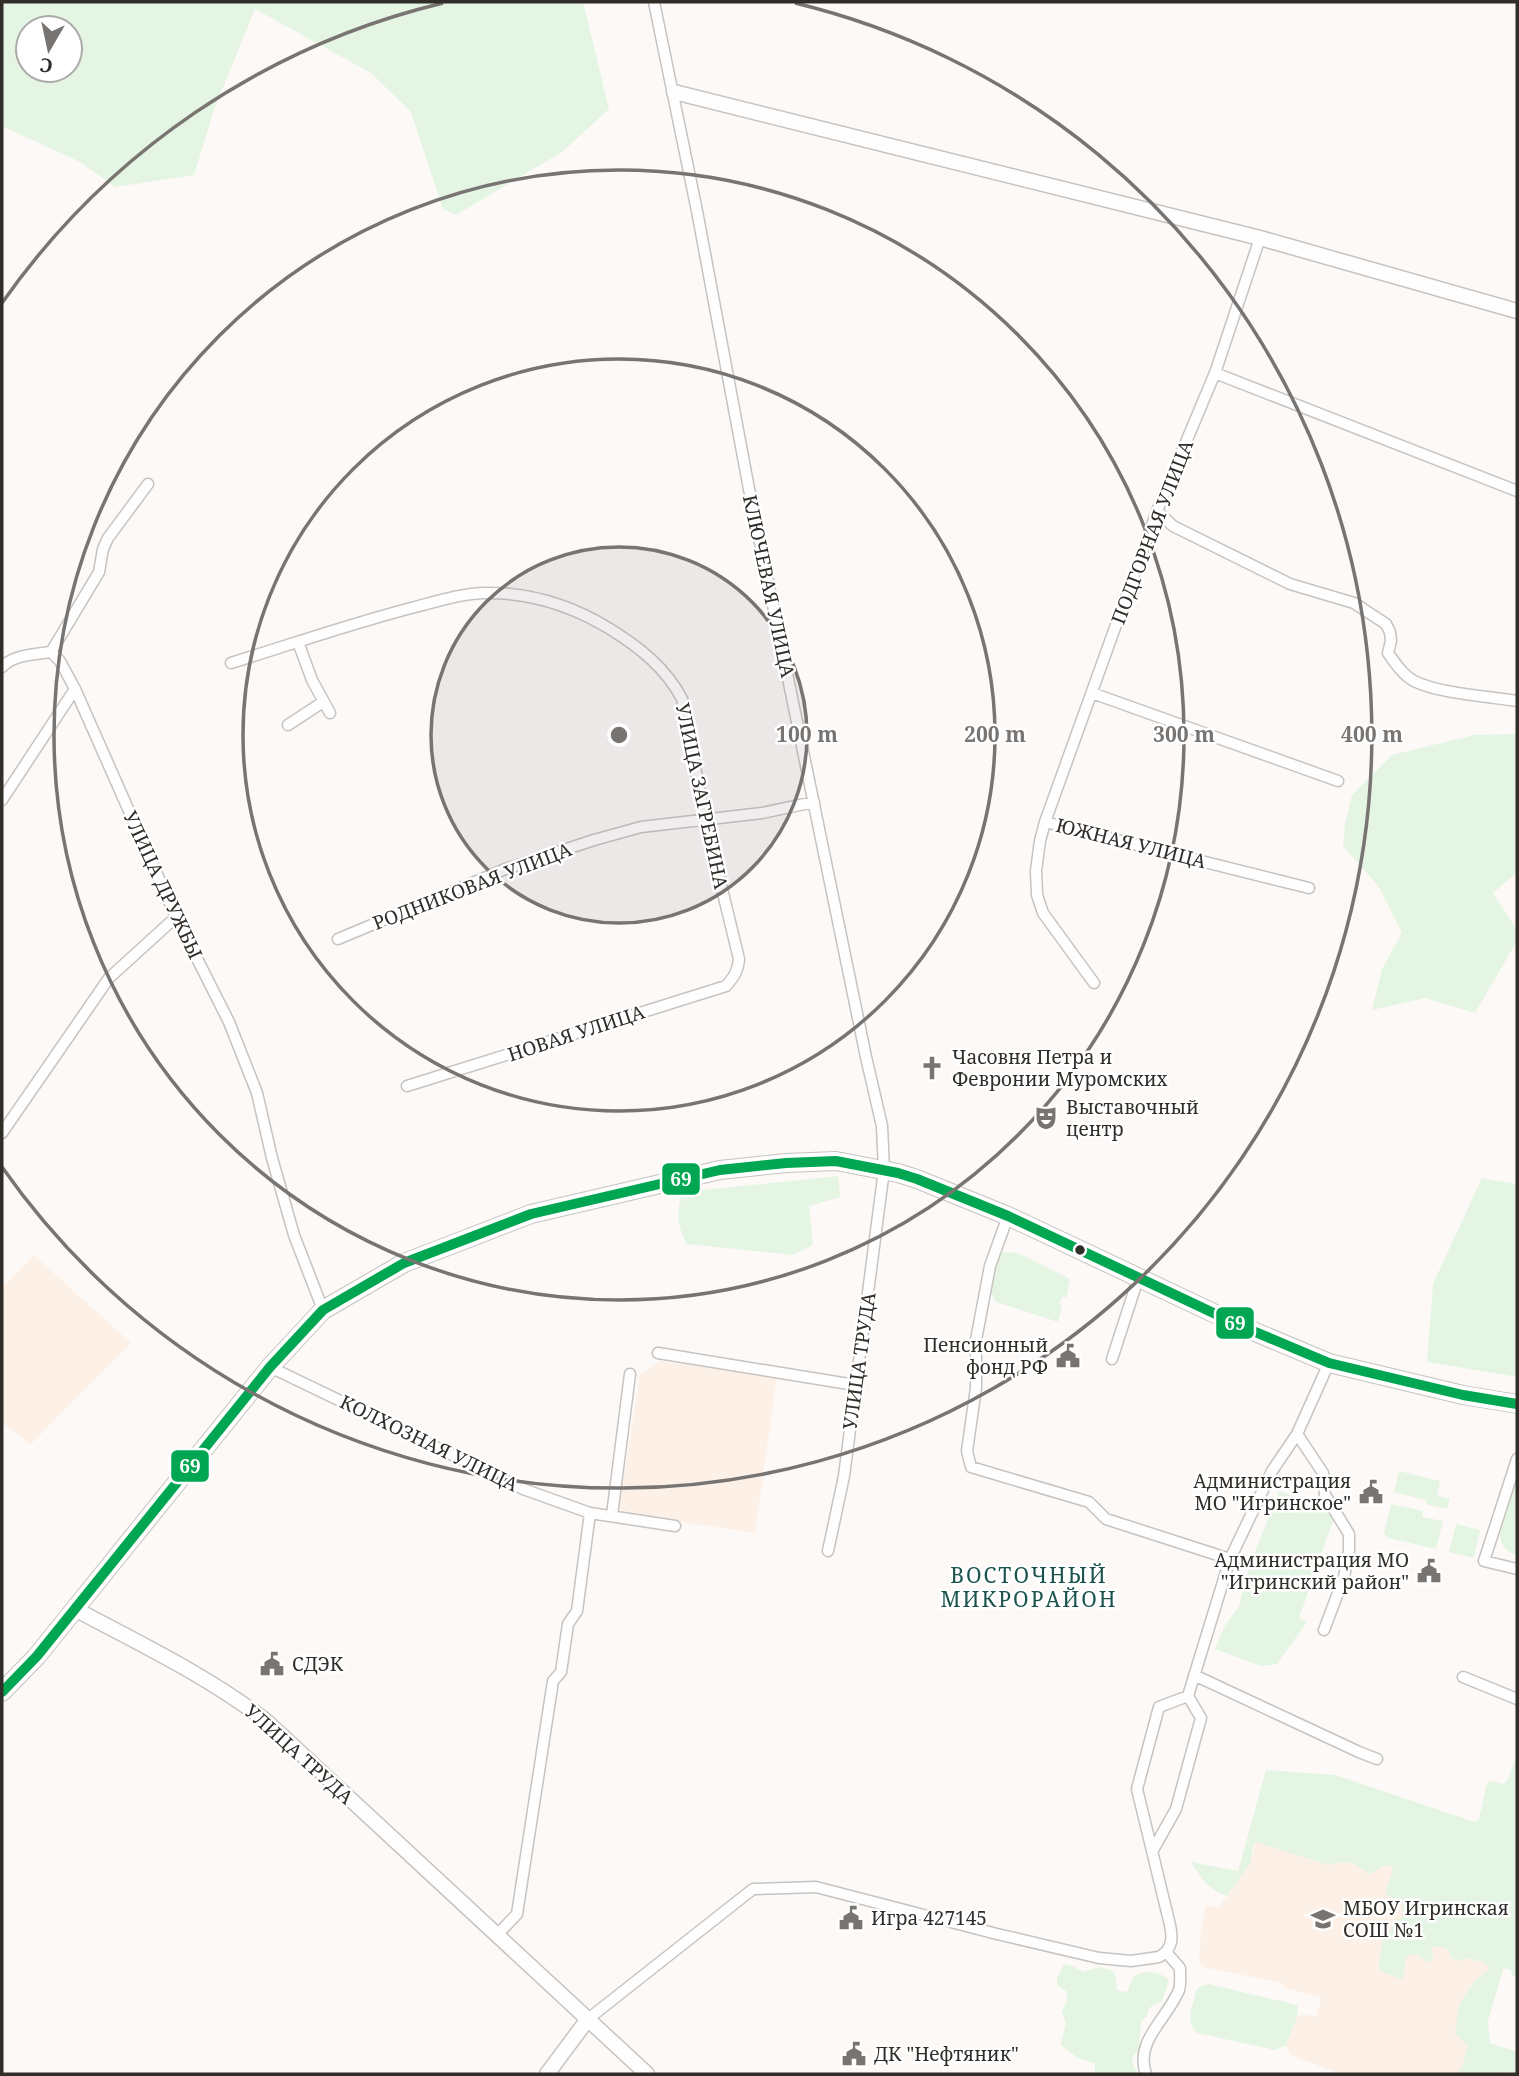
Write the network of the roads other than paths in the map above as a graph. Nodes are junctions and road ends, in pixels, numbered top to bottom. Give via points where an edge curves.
1 (654, 2) edge
2 (674, 92) junction
3 (1260, 237) junction
4 (1517, 310) edge
5 (1215, 373) junction
6 (148, 484) dead end
7 (1517, 491) edge
8 (1157, 511) junction
9 (298, 642) junction
10 (51, 652) junction
11 (231, 663) dead end
12 (2, 667) edge
13 (75, 689) junction
14 (1092, 693) junction
15 (1517, 701) edge
16 (323, 702) junction
17 (330, 713) dead end
18 (288, 725) dead end
19 (1338, 781) dead end
20 (2, 800) edge
21 (814, 802) junction
22 (705, 819) junction
23 (1045, 822) junction
24 (1309, 888) dead end
25 (176, 917) junction
26 (338, 939) dead end
27 (738, 969) joint
28 (1094, 983) dead end
29 (407, 1086) dead end
30 (2, 1133) edge
31 (884, 1170) junction
32 (1008, 1216) junction
33 (1138, 1279) junction
34 (323, 1310) junction
35 (658, 1353) dead end
36 (1112, 1359) dead end
37 (1329, 1363) junction
38 (270, 1367) junction
39 (630, 1374) dead end
40 (855, 1385) junction
41 (1517, 1405) edge
42 (1297, 1434) junction
43 (1517, 1459) edge
44 (590, 1513) junction
45 (612, 1515) junction
46 (675, 1526) dead end
47 (828, 1551) dead end
48 (1230, 1559) junction
49 (1517, 1569) edge
50 (75, 1609) junction
51 (1324, 1630) dead end
52 (1194, 1675) junction
53 (1463, 1677) dead end
54 (2, 1692) edge
55 (1188, 1696) junction
56 (1517, 1699) edge
57 (1377, 1759) dead end
58 (1153, 1850) junction
59 (497, 1935) junction
60 (1166, 1952) junction
61 (588, 2019) junction
62 (547, 2074) edge
63 (647, 2074) edge
64 (1146, 2074) edge

1 - 2 street, КЛЮЧЕВАЯ УЛИЦА
2 - 3 street
2 - 21 street, КЛЮЧЕВАЯ УЛИЦА
3 - 4 street
3 - 5 street, ПОДГОРНАЯ УЛИЦА
5 - 7 street
5 - 8 street, ПОДГОРНАЯ УЛИЦА
6 - 10 street via 108,538 99,572
8 - 14 street, ПОДГОРНАЯ УЛИЦА
8 - 15 street via 1172,526 1196,538 1290,584 1354,603 1386,624 1391,632 1388,653 1413,680
9 - 11 street, УЛИЦА ЗАГРЕБИНА
9 - 16 street
9 - 22 street, УЛИЦА ЗАГРЕБИНА via 467,594 516,594 571,608 627,639 673,681 682,699
10 - 12 street via 18,658
10 - 13 street, УЛИЦА ДРУЖБЫ
13 - 20 street
13 - 25 street, УЛИЦА ДРУЖБЫ
14 - 19 street
14 - 23 street, ПОДГОРНАЯ УЛИЦА
16 - 17 street
16 - 18 street
21 - 22 street, РОДНИКОВАЯ УЛИЦА
21 - 31 street, КЛЮЧЕВАЯ УЛИЦА via 883,1126
22 - 26 street, РОДНИКОВАЯ УЛИЦА via 641,827 594,840 503,870
22 - 27 street, УЛИЦА ЗАГРЕБИНА
23 - 24 street, ЮЖНАЯ УЛИЦА
23 - 28 street, ЮЖНАЯ УЛИЦА via 1036,871 1042,914
25 - 30 street via 109,978
25 - 34 street, УЛИЦА ДРУЖБЫ via 229,1022 257,1093 294,1235
27 - 29 street, НОВАЯ УЛИЦА via 726,986
31 - 32 main road via 917,1178
31 - 34 main road via 836,1161 720,1170 531,1214 404,1262
31 - 40 street, УЛИЦА ТРУДА
32 - 33 main road
32 - 48 street via 990,1266 976,1340 976,1388 967,1451 971,1467 1089,1502 1106,1519
33 - 36 street
33 - 37 main road
34 - 38 main road
35 - 40 street
37 - 41 main road
37 - 42 street
38 - 44 street, КОЛХОЗНАЯ УЛИЦА via 523,1489
38 - 50 main road
39 - 45 street
40 - 47 street, УЛИЦА ТРУДА via 844,1476
42 - 48 street via 1272,1471
42 - 51 street via 1323,1473 1325,1495 1349,1534 1344,1577
43 - 49 street via 1484,1561
44 - 45 street, КОЛХОЗНАЯ УЛИЦА
44 - 59 street via 577,1611 568,1624 561,1672 553,1681 517,1914
45 - 46 street, КОЛХОЗНАЯ УЛИЦА
48 - 52 street
50 - 54 main road
50 - 59 street, УЛИЦА ТРУДА via 243,1703
52 - 55 street
52 - 57 street
53 - 56 street
55 - 58 street via 1201,1718 1176,1809
55 - 58 street via 1159,1707 1137,1789
58 - 60 street via 1172,1938
59 - 61 street, УЛИЦА ТРУДА
60 - 61 street via 1131,1961 1099,1958 816,1887 754,1889
60 - 64 street via 1181,1968 1179,1989 1146,2044
61 - 62 street
61 - 63 street, УЛИЦА ТРУДА

